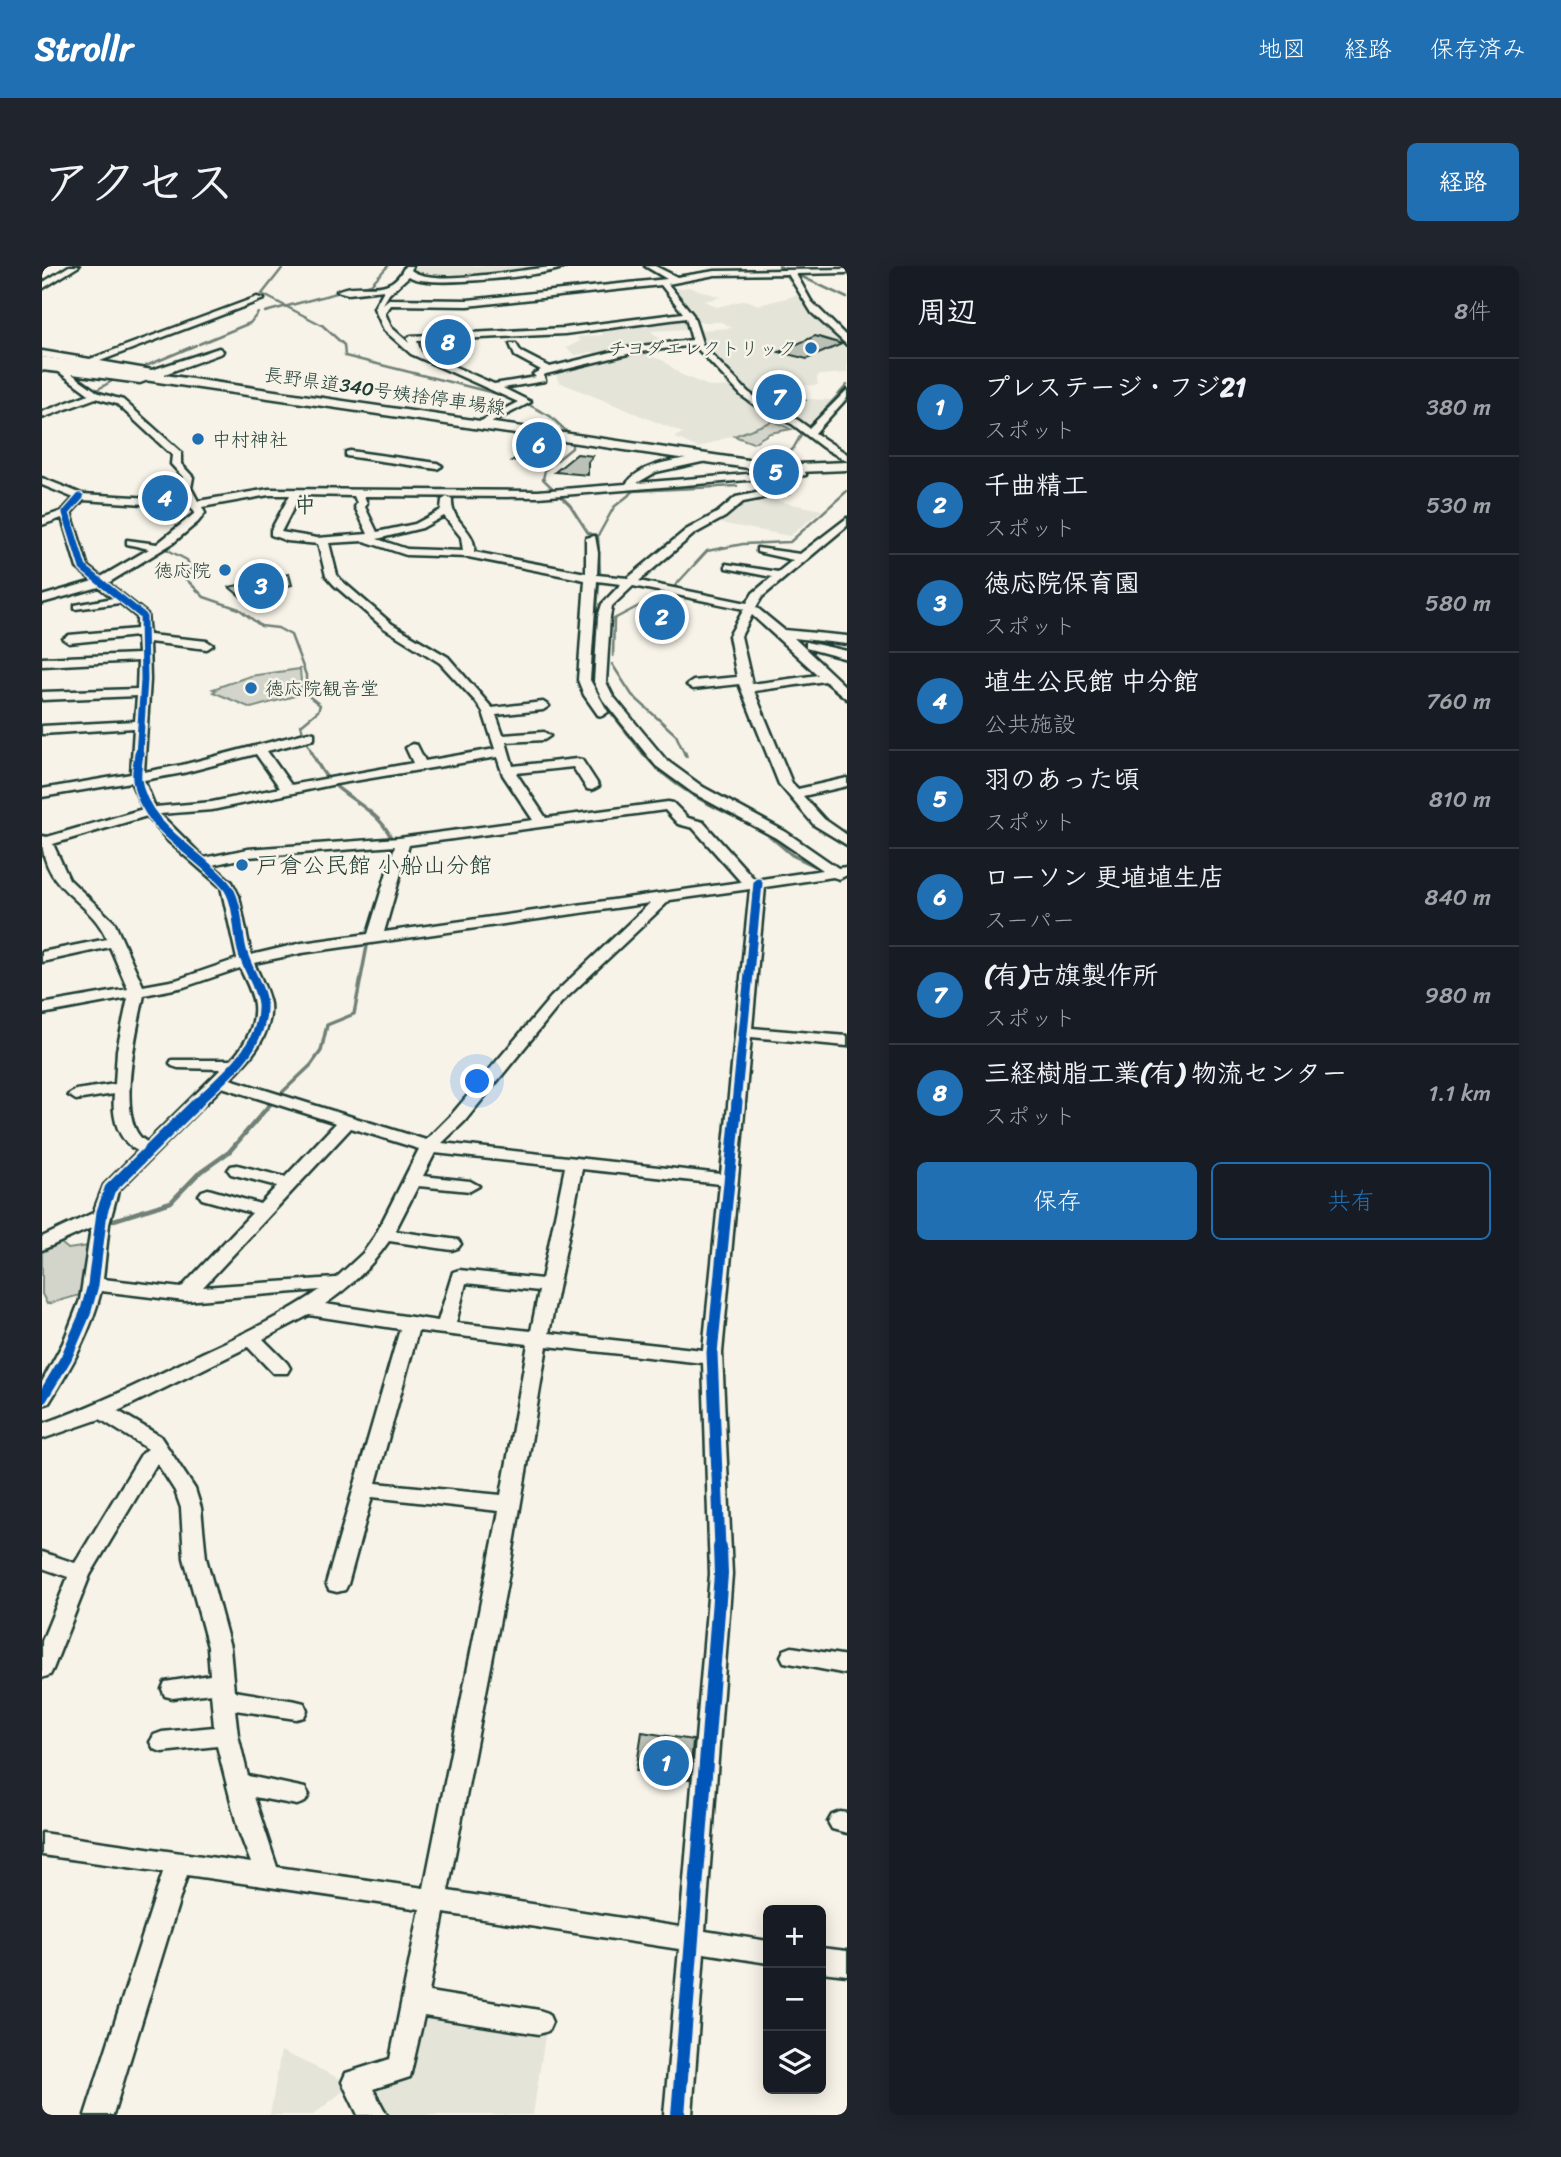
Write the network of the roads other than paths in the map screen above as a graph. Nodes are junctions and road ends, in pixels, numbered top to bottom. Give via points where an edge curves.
1 (75, 266) edge
2 (563, 266) edge
3 (649, 266) edge
4 (408, 268) edge
5 (719, 269) edge
6 (847, 271) edge
7 (795, 273) junction
8 (674, 279) junction
9 (663, 282) junction
10 (393, 286) junction
11 (42, 287) edge
12 (344, 292) dead end
13 (260, 299) dead end
14 (381, 312) junction
15 (689, 315) junction
16 (831, 328) junction
17 (847, 328) edge
18 (696, 342) junction
19 (847, 342) edge
20 (513, 346) dead end
21 (219, 351) dead end
22 (414, 352) junction
23 (45, 359) edge
24 (91, 362) junction
25 (550, 371) junction
26 (64, 372) dead end
27 (147, 376) junction
28 (494, 387) junction
29 (847, 393) edge
30 (124, 394) junction
31 (96, 395) junction
32 (842, 406) edge
33 (42, 415) edge
34 (480, 425) junction
35 (809, 433) junction
36 (350, 454) dead end
37 (707, 458) junction
38 (847, 458) edge
39 (748, 464) junction
40 (437, 466) dead end
41 (847, 466) edge
42 (799, 468) junction
43 (778, 474) junction
44 (742, 477) junction
45 (45, 485) edge
46 (629, 487) junction
47 (358, 492) junction
48 (296, 493) junction
49 (447, 495) junction
50 (80, 497) junction
51 (740, 499) junction
52 (196, 504) junction
53 (447, 512) junction
54 (66, 513) junction
55 (847, 521) edge
56 (42, 522) edge
57 (370, 537) junction
58 (591, 538) dead end
59 (826, 538) junction
60 (847, 540) edge
61 (323, 541) junction
62 (131, 542) dead end
63 (157, 547) junction
64 (761, 550) dead end
65 (468, 554) junction
66 (803, 558) junction
67 (730, 566) dead end
68 (782, 576) junction
69 (597, 578) junction
70 (100, 582) junction
71 (630, 582) junction
72 (124, 599) junction
73 (42, 600) edge
74 (79, 607) dead end
75 (749, 607) junction
76 (144, 635) junction
77 (784, 636) junction
78 (69, 639) dead end
79 (847, 640) edge
80 (207, 645) dead end
81 (847, 655) edge
82 (144, 657) junction
83 (42, 662) edge
84 (827, 677) junction
85 (693, 684) dead end
86 (746, 684) junction
87 (143, 692) junction
88 (847, 695) edge
89 (42, 696) edge
90 (543, 706) dead end
91 (489, 712) junction
92 (602, 712) dead end
93 (141, 724) junction
94 (42, 730) edge
95 (309, 736) dead end
96 (544, 736) dead end
97 (500, 746) junction
98 (412, 748) dead end
99 (260, 750) junction
100 (421, 765) junction
101 (508, 770) junction
102 (137, 779) junction
103 (847, 782) edge
104 (592, 786) dead end
105 (288, 790) junction
106 (42, 793) edge
107 (793, 794) junction
108 (150, 811) junction
109 (542, 823) junction
110 (44, 841) edge
111 (847, 841) edge
112 (397, 842) junction
113 (202, 863) junction
114 (841, 872) edge
115 (60, 876) junction
116 (42, 880) edge
117 (847, 882) edge
118 (754, 883) junction
119 (665, 897) junction
120 (375, 936) junction
121 (116, 941) junction
122 (42, 957) edge
123 (246, 962) junction
124 (137, 991) junction
125 (42, 1009) edge
126 (744, 1032) junction
127 (847, 1041) edge
128 (178, 1063) dead end
129 (235, 1065) junction
130 (220, 1081) junction
131 (122, 1088) junction
132 (76, 1095) dead end
133 (347, 1122) junction
134 (429, 1147) junction
135 (148, 1149) junction
136 (573, 1164) junction
137 (237, 1170) dead end
138 (412, 1180) junction
139 (730, 1180) junction
140 (290, 1184) junction
141 (470, 1185) dead end
142 (208, 1195) dead end
143 (266, 1211) junction
144 (102, 1216) junction
145 (384, 1235) junction
146 (42, 1244) edge
147 (452, 1244) dead end
148 (93, 1284) junction
149 (340, 1285) junction
150 (550, 1286) junction
151 (185, 1295) junction
152 (307, 1308) junction
153 (411, 1324) junction
154 (445, 1328) junction
155 (250, 1338) junction
156 (539, 1338) junction
157 (713, 1358) junction
158 (279, 1368) dead end
159 (48, 1380) edge
160 (42, 1398) edge
161 (102, 1411) junction
162 (42, 1432) edge
163 (160, 1450) junction
164 (364, 1489) junction
165 (509, 1504) junction
166 (42, 1560) edge
167 (80, 1573) junction
168 (337, 1584) dead end
169 (792, 1656) dead end
170 (847, 1665) edge
171 (42, 1669) edge
172 (173, 1689) dead end
173 (222, 1691) junction
174 (296, 1710) dead end
175 (226, 1735) junction
176 (162, 1742) dead end
177 (238, 1784) junction
178 (297, 1795) dead end
179 (42, 1844) edge
180 (178, 1864) junction
181 (268, 1876) junction
182 (434, 1900) junction
183 (692, 1940) junction
184 (763, 1951) edge
185 (826, 1960) edge
186 (847, 1964) edge
187 (414, 2002) junction
188 (539, 2022) dead end
189 (99, 2115) edge
190 (373, 2115) edge
191 (678, 2115) edge

1 - 11 street
2 - 4 street via 461,280 416,278
3 - 8 street
4 - 10 street
5 - 7 street
5 - 8 street
6 - 7 street
7 - 16 street via 799,293
8 - 9 street
9 - 14 street via 468,303 389,302
9 - 15 street
10 - 12 street
10 - 14 street via 379,302
13 - 24 street
14 - 22 street via 387,328
15 - 18 street
15 - 22 street via 565,331 411,339 418,350
16 - 17 street
16 - 19 street
18 - 25 street via 632,350
18 - 35 street via 754,402
20 - 25 street via 517,354
21 - 27 street
22 - 28 street
23 - 24 street
23 - 27 main road, 長野県道340号姨捨停車場線
24 - 27 street
25 - 28 street via 538,374 542,379
26 - 31 street
27 - 30 street
27 - 34 main road, 長野県道340号姨捨停車場線
28 - 34 street via 526,402
29 - 32 street
30 - 31 street
30 - 52 street via 177,454 176,464 188,477 186,488
31 - 33 street
32 - 35 street
34 - 37 main road, 長野県道340号姨捨停車場線
35 - 38 street
36 - 40 street
37 - 39 main road, 長野県道340号姨捨停車場線
37 - 46 street via 643,473
39 - 42 main road, 長野県道340号姨捨停車場線
39 - 44 street
41 - 42 main road, 長野県道340号姨捨停車場線
42 - 43 street via 802,473
43 - 44 street
43 - 51 street via 778,485 784,491
44 - 46 street
44 - 51 street
45 - 50 street
46 - 49 street
47 - 48 street
47 - 49 street
47 - 57 street
48 - 52 street via 269,492
48 - 61 street via 275,533
49 - 53 street
50 - 52 street
50 - 54 street
51 - 71 street via 690,532
52 - 63 street via 198,519
53 - 57 street via 418,526
53 - 65 street via 468,539
54 - 56 street
54 - 70 street via 83,568
55 - 59 street
57 - 61 street
57 - 65 street via 406,552
58 - 69 street
59 - 60 street
59 - 66 street
61 - 91 street via 338,583 387,626 444,660
62 - 63 street
63 - 70 street
64 - 66 street
65 - 69 street
66 - 68 street
67 - 68 street
68 - 75 street
69 - 71 street
69 - 92 street via 584,680
70 - 72 street
70 - 73 street
71 - 75 street
71 - 114 street via 614,596 604,617 599,670 607,697 661,763 698,790
72 - 74 street
72 - 76 street via 143,616
75 - 77 street
75 - 86 street via 735,636
76 - 78 street
76 - 80 street
76 - 82 street
77 - 79 street
77 - 81 street
77 - 84 street
82 - 83 street
82 - 87 street
84 - 86 street
84 - 88 street
85 - 86 street
86 - 107 street
87 - 89 street
87 - 93 street
90 - 91 street
91 - 97 street
93 - 94 street
93 - 102 street
95 - 99 street
96 - 97 street
97 - 100 street
97 - 101 street
98 - 100 street
99 - 102 street
99 - 105 street
100 - 105 street
101 - 104 street via 577,764
101 - 109 street
102 - 106 street
102 - 108 street
103 - 107 street
105 - 108 street via 212,806
107 - 111 street via 819,822
108 - 110 street
108 - 113 street
109 - 112 street
109 - 118 street via 668,806 683,821 698,825
110 - 115 street
112 - 113 street via 248,853
112 - 120 street
113 - 123 street via 227,885 232,896
114 - 117 street
114 - 118 street
115 - 116 street
115 - 121 street via 100,913
118 - 119 street
118 - 126 street
119 - 120 street
119 - 134 street via 556,1000
120 - 123 street
121 - 122 street
121 - 124 street
123 - 124 street via 179,984
123 - 129 street via 262,1004 258,1031
124 - 125 street
124 - 131 street
126 - 127 street
126 - 139 street
128 - 129 street
129 - 130 street
130 - 133 street
130 - 135 street
131 - 132 street
131 - 135 street via 125,1127 135,1143
133 - 134 street
133 - 140 street
134 - 136 street
134 - 138 street
135 - 144 street via 110,1189
136 - 139 street
136 - 150 street
137 - 140 street
138 - 141 street
138 - 145 street
139 - 157 street
140 - 143 street
142 - 143 street
143 - 151 street
144 - 146 street
144 - 148 street
145 - 147 street
145 - 149 street via 369,1258
148 - 151 street
148 - 159 street via 87,1311
149 - 151 street
149 - 152 street
150 - 154 street via 459,1276
150 - 156 street
152 - 153 street
152 - 155 street
153 - 154 street
153 - 164 street
154 - 156 street
155 - 158 street
155 - 161 street
156 - 157 street
156 - 165 street
157 - 183 street via 720,1574
159 - 160 street
161 - 162 street
161 - 163 street via 153,1441
163 - 167 street via 149,1458
163 - 173 street via 185,1489 191,1508 195,1558 219,1647
164 - 165 street
164 - 168 street
165 - 182 street
166 - 167 street
167 - 171 street
169 - 170 street
172 - 173 street
173 - 174 street
173 - 175 street
175 - 176 street
175 - 177 street
177 - 178 street
177 - 181 street
179 - 180 street
180 - 181 street
180 - 189 street
181 - 182 street
182 - 183 street
182 - 187 street
183 - 184 street
183 - 191 street
185 - 186 street
187 - 188 street
187 - 190 street via 401,2068 355,2082

